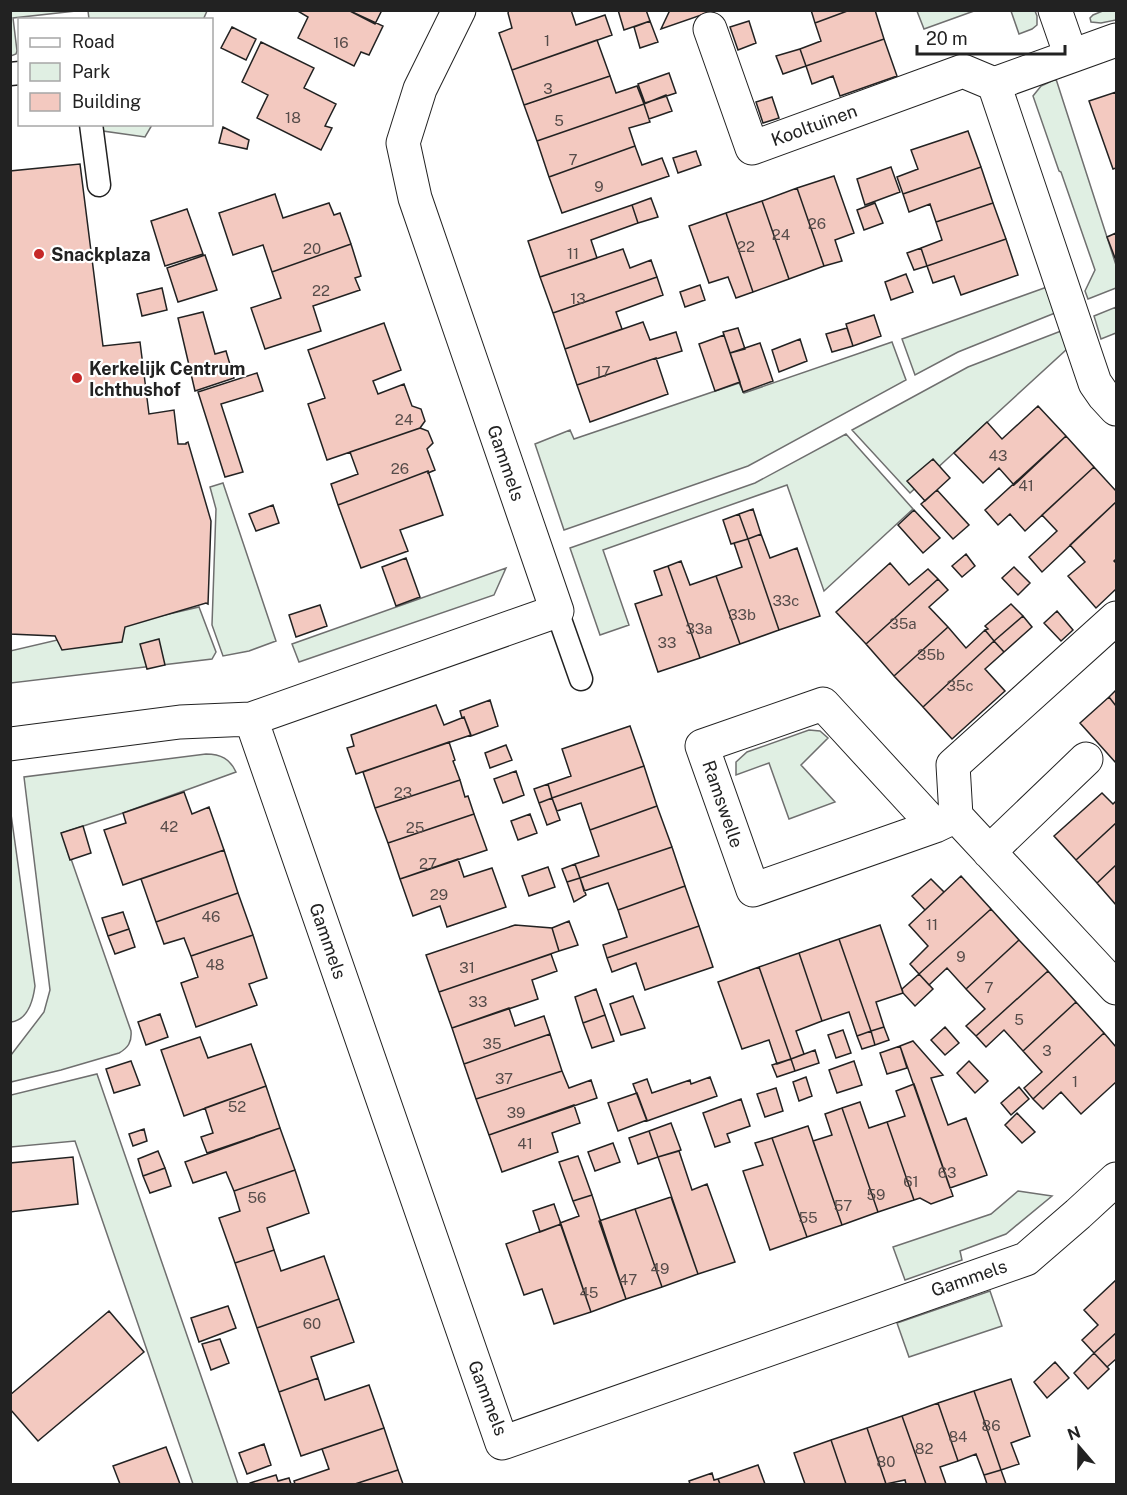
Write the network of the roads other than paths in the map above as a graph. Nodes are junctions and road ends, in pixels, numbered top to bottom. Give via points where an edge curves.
1 (459, 10) edge
2 (1055, 10) edge
3 (710, 29) dead end
4 (1116, 40) edge
5 (1071, 56) junction
6 (994, 84) junction
7 (91, 126) edge
8 (99, 185) dead end
9 (1116, 409) edge
10 (557, 611) junction
11 (1116, 618) edge
12 (581, 679) dead end
13 (251, 719) junction
14 (10, 744) edge
15 (1086, 759) dead end
16 (945, 821) junction
17 (989, 852) junction
18 (1116, 988) edge
19 (1116, 1179) edge

1 - 10 street, Gammels via 420,89 403,143 415,198
2 - 5 street
3 - 6 street, Kooltuinen via 752,148 963,71
4 - 5 street
5 - 6 street
6 - 9 street via 1095,383
7 - 8 lane
10 - 12 lane
10 - 13 street
11 - 16 street via 953,765
13 - 14 street via 180,722
13 - 19 street, Gammels via 502,1443 1026,1259
15 - 17 street
16 - 16 street, Ramswelle via 823,704 702,746 753,890
16 - 17 street, Ramswelle
17 - 18 street, Ramswelle

